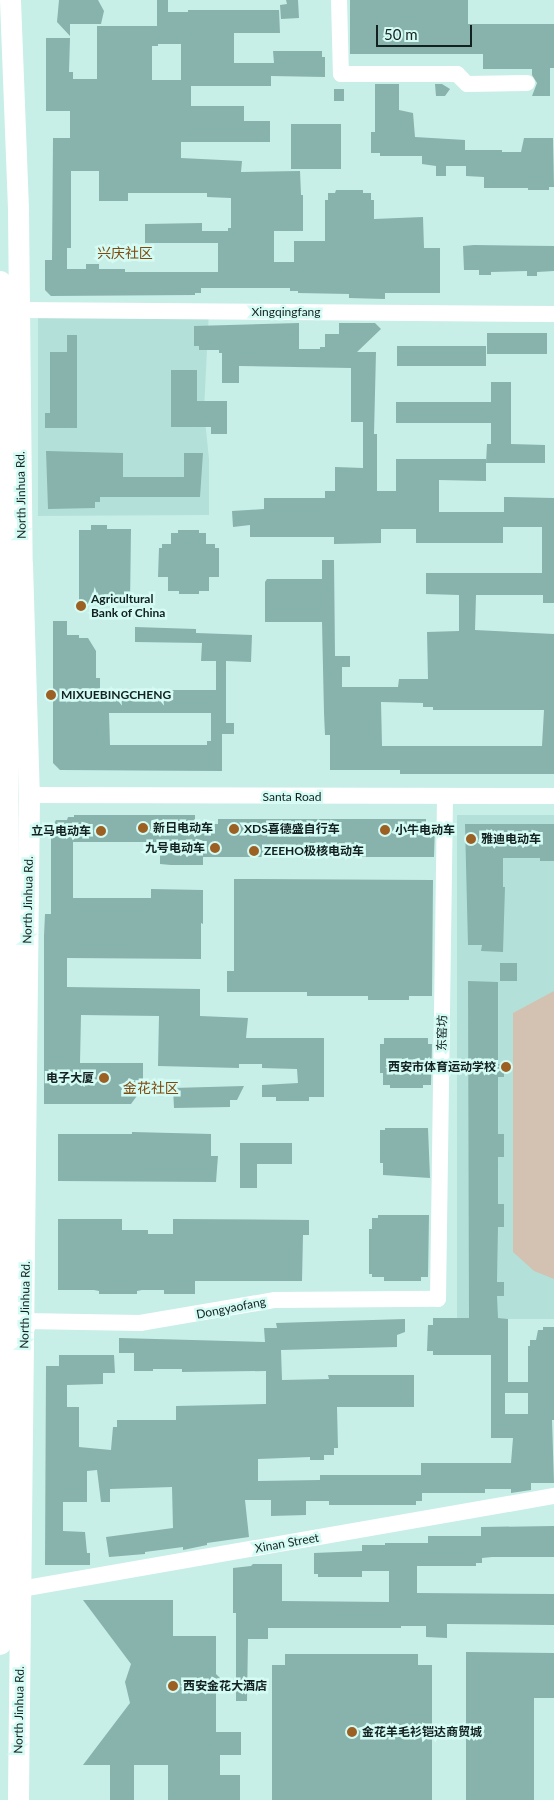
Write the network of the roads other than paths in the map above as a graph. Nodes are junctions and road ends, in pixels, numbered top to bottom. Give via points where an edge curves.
1 (10, 0) edge
2 (339, 0) edge
3 (526, 83) dead end
4 (0, 99) edge
5 (15, 142) junction
6 (0, 282) edge
7 (10, 312) junction
8 (554, 314) edge
9 (20, 470) junction
10 (4, 590) junction
11 (29, 795) junction
12 (554, 796) edge
13 (445, 798) junction
14 (25, 1321) junction
15 (6, 1374) junction
16 (554, 1496) edge
17 (21, 1590) junction
18 (0, 1643) edge
19 (18, 1800) edge

1 - 5 main road, North Jinhua Rd.
2 - 3 street via 341,74 457,74 467,84
4 - 5 main road
5 - 7 main road, North Jinhua Rd.
6 - 7 highway
7 - 8 street, Xingqingfang
7 - 9 main road, North Jinhua Rd.
7 - 10 highway
9 - 10 highway
9 - 11 main road, North Jinhua Rd.
10 - 15 highway
11 - 13 street, Santa Road
11 - 14 main road, North Jinhua Rd.
12 - 13 street, Santa Road
13 - 14 street, Dongyaofang via 438,1299 275,1300 140,1323
14 - 15 highway
14 - 17 main road, North Jinhua Rd.
15 - 18 highway
16 - 17 street, Xinan Street
17 - 19 main road, North Jinhua Rd.

